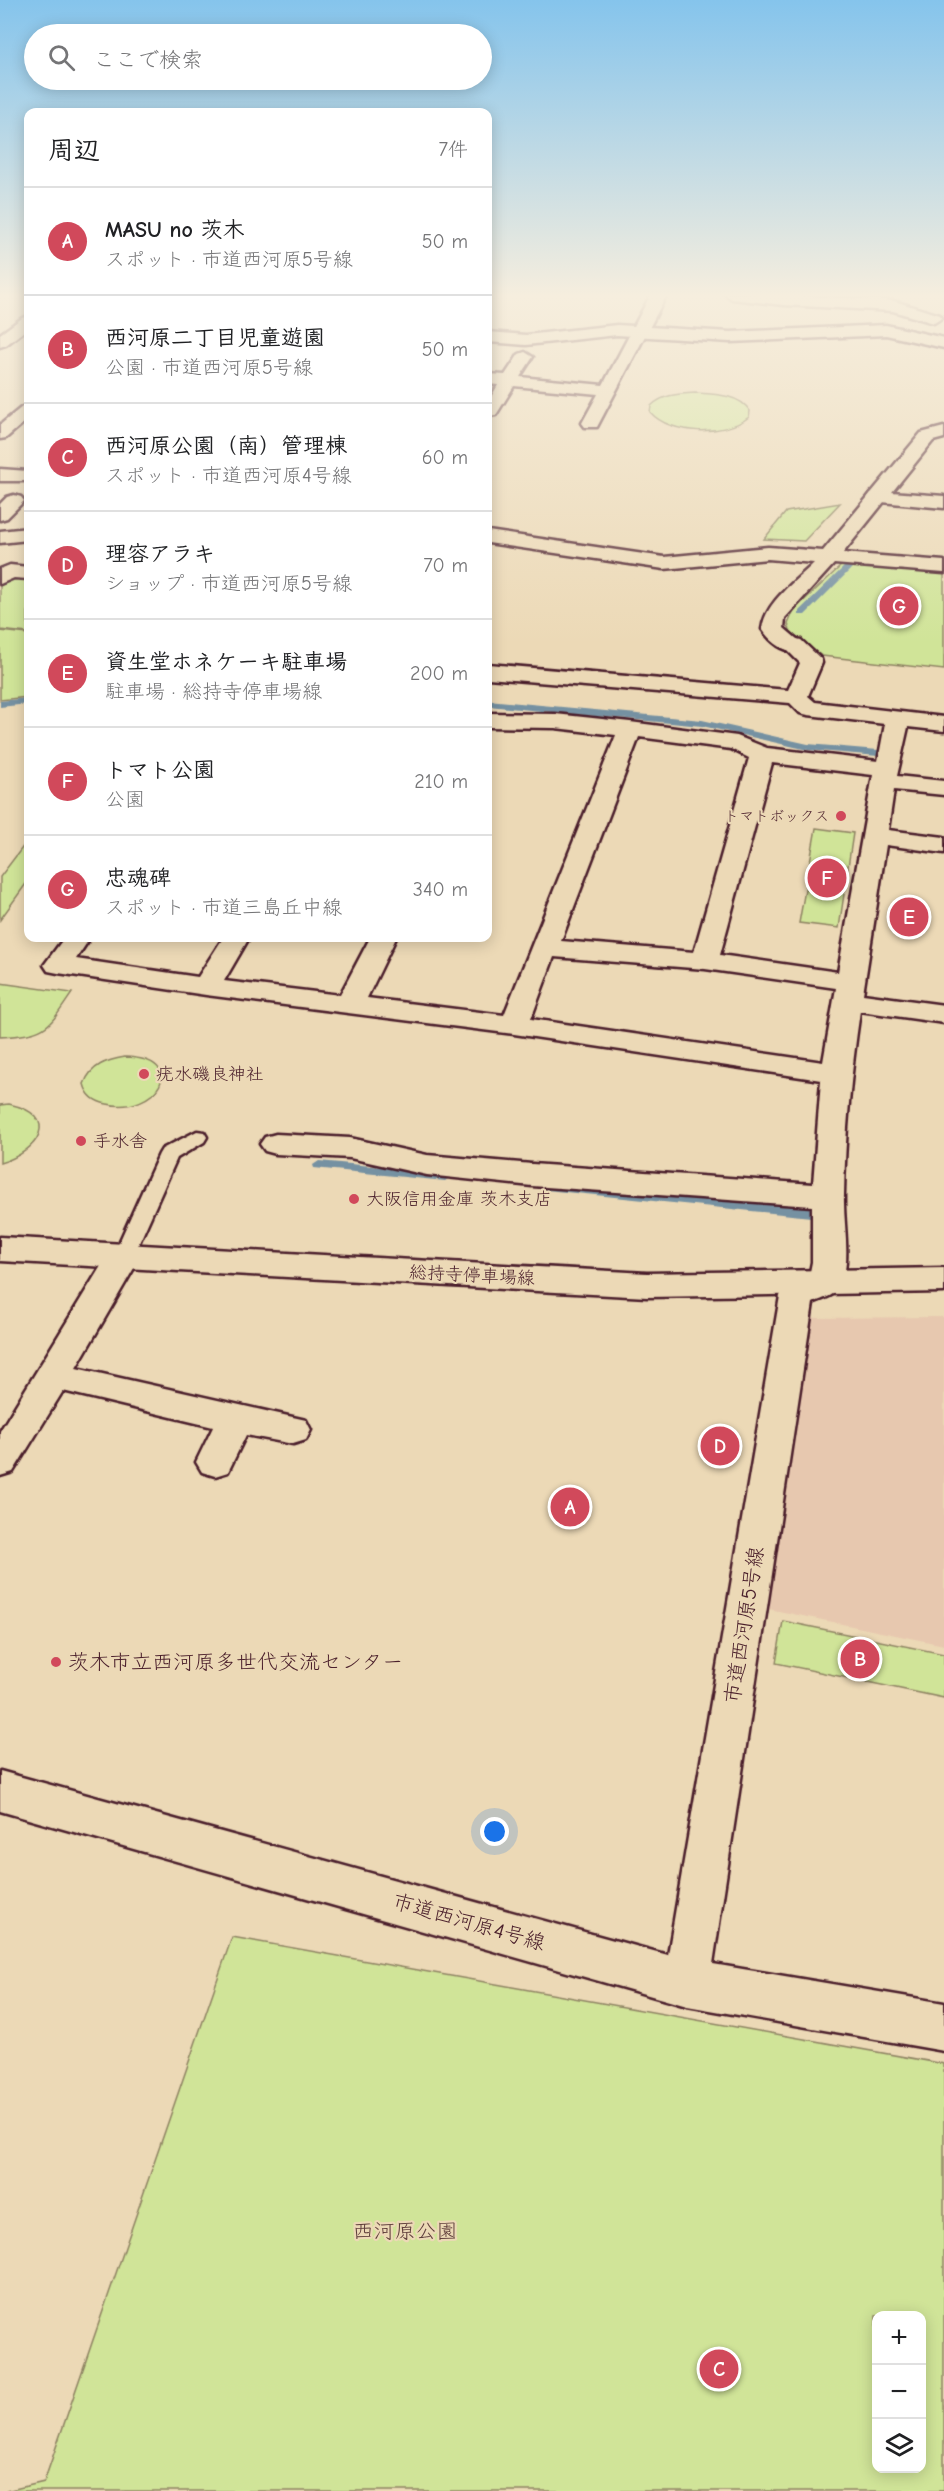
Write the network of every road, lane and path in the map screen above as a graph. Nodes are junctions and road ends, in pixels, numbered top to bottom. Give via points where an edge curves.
1 (597, 410) edge
2 (24, 414) edge
3 (591, 423) dead end
4 (3, 428) edge
5 (944, 432) edge
6 (0, 475) edge
7 (24, 476) edge
8 (878, 497) junction
9 (944, 502) edge
10 (24, 534) edge
11 (0, 537) edge
12 (492, 538) edge
13 (826, 558) junction
14 (944, 567) edge
15 (24, 573) edge
16 (0, 578) edge
17 (492, 671) edge
18 (796, 697) junction
19 (898, 719) junction
20 (492, 723) edge
21 (944, 724) edge
22 (630, 729) junction
23 (762, 755) junction
24 (884, 775) junction
25 (944, 788) edge
26 (874, 836) junction
27 (944, 845) edge
28 (74, 942) edge
29 (234, 942) edge
30 (381, 942) edge
31 (546, 948) junction
32 (705, 962) junction
33 (206, 987) junction
34 (849, 992) junction
35 (350, 1004) junction
36 (944, 1014) edge
37 (514, 1025) junction
38 (836, 1073) junction
39 (197, 1137) dead end
40 (276, 1144) dead end
41 (828, 1196) junction
42 (0, 1249) edge
43 (124, 1256) junction
44 (944, 1280) edge
45 (825, 1284) junction
46 (54, 1376) junction
47 (235, 1419) junction
48 (293, 1430) dead end
49 (0, 1462) edge
50 (215, 1462) dead end
51 (0, 1791) edge
52 (687, 1983) junction
53 (944, 2027) edge

1 - 3 street
2 - 4 street
5 - 8 street via 927,437
6 - 7 street
8 - 9 street
8 - 13 street
10 - 11 street
12 - 13 street via 664,563 752,553
13 - 14 street
13 - 18 street via 774,618 772,629 776,634 810,659
15 - 16 street via 10,571
17 - 18 street
18 - 19 street via 808,708
19 - 21 street
19 - 24 street
20 - 22 street via 555,721
22 - 23 street via 737,743
22 - 31 street
23 - 24 street
23 - 32 street
24 - 25 street
24 - 26 street
26 - 27 street
26 - 34 street
28 - 33 street via 58,965
29 - 33 street
30 - 35 street
31 - 32 street
31 - 37 street
32 - 34 street
33 - 35 street
34 - 36 street
34 - 38 street
35 - 37 street
37 - 38 street
38 - 41 street
39 - 43 lane via 169,1154
40 - 41 street via 350,1148 427,1165 520,1174
41 - 45 street via 829,1262
42 - 43 street, 総持寺停車場線
43 - 45 street, 総持寺停車場線 via 647,1285
43 - 46 street
44 - 45 street, 総持寺停車場線
45 - 52 street, 市道西河原5号線 via 797,1296
46 - 47 street
46 - 49 street
47 - 48 street
47 - 50 street
51 - 52 street, 市道西河原4号線
52 - 53 street, 市道西河原4号線

